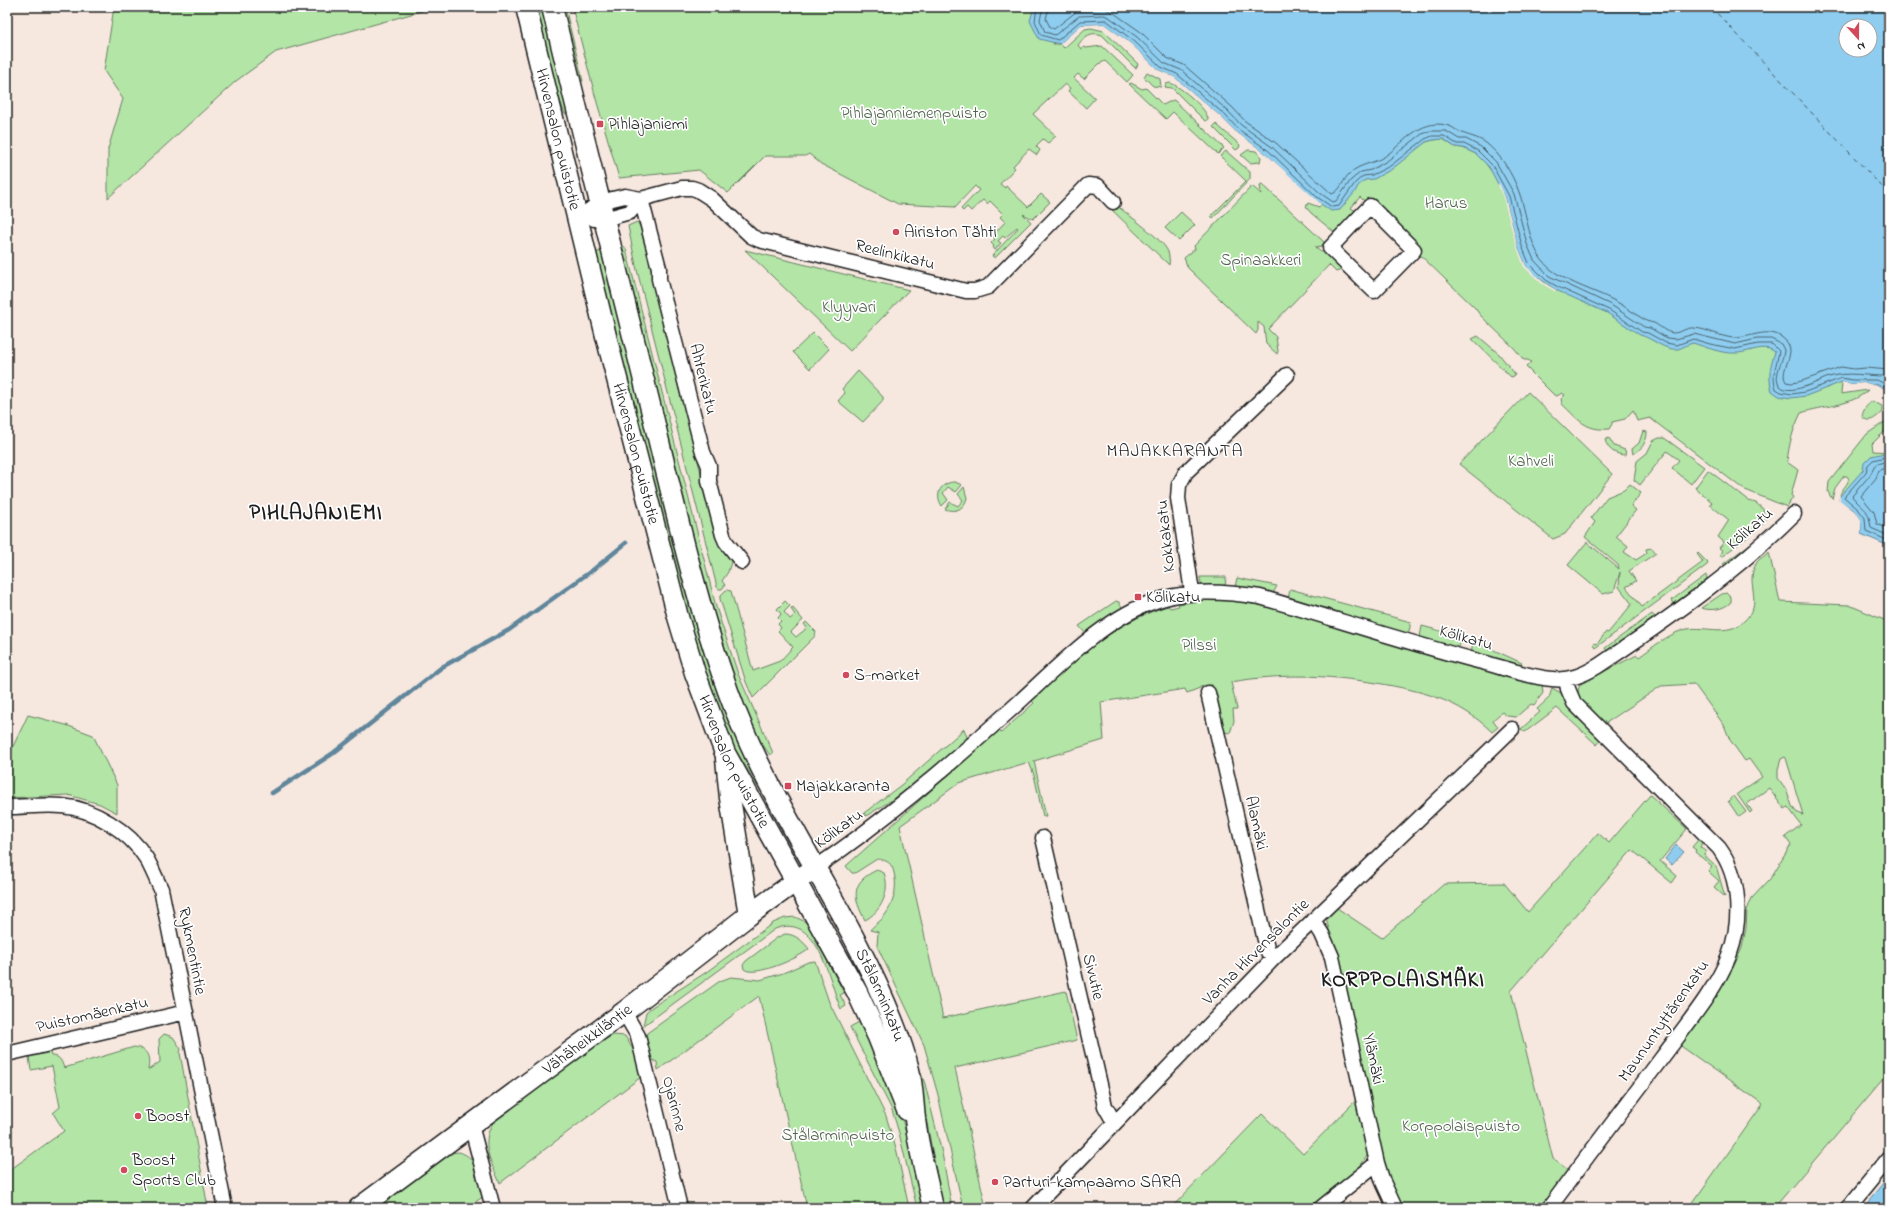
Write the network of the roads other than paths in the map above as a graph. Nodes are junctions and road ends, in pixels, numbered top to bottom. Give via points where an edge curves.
1 (526, 7) edge
2 (552, 7) edge
3 (641, 199) junction
4 (1113, 202) dead end
5 (602, 210) junction
6 (578, 219) junction
7 (1414, 250) joint
8 (1287, 375) dead end
9 (1794, 514) dead end
10 (742, 562) dead end
11 (1192, 592) junction
12 (1566, 679) junction
13 (1208, 693) dead end
14 (1512, 729) dead end
15 (725, 753) junction
16 (7, 807) edge
17 (1043, 838) dead end
18 (815, 868) junction
19 (797, 881) junction
20 (749, 915) junction
21 (1313, 920) junction
22 (1274, 958) junction
23 (186, 1012) junction
24 (624, 1012) junction
25 (7, 1054) edge
26 (1114, 1122) junction
27 (471, 1125) junction
28 (917, 1133) junction
29 (1889, 1158) edge
30 (1377, 1163) junction
31 (225, 1208) edge
32 (359, 1208) edge
33 (493, 1208) edge
34 (680, 1208) edge
35 (933, 1208) edge
36 (1033, 1208) edge
37 (1321, 1208) edge
38 (1395, 1208) edge
39 (1549, 1208) edge
40 (1848, 1208) edge

1 - 6 main road, Hirvensalon puistotie
2 - 5 main road, Hirvensalon puistotie
3 - 4 street, Reelinkikatu via 682,188 692,188 705,194 751,236 759,240 940,285 975,291 988,287 1088,185 1098,186
3 - 5 street, Reelinkikatu via 630,212
3 - 10 street, Ahterikatu via 703,452 709,466 709,481 723,535
5 - 6 street, Reelinkikatu
5 - 18 main road, Hirvensalon puistotie via 677,515 719,666 752,749
6 - 15 main road, Hirvensalon puistotie via 678,617 695,673
7 - 7 street via 1370,206 1330,248 1374,291
8 - 11 street, Kokkakatu via 1186,472 1179,485 1180,513
9 - 12 street, Kölikatu via 1764,544 1677,613 1598,666
11 - 12 street, Kölikatu via 1260,597 1464,657 1538,676
11 - 18 street, Kölikatu via 1148,604 1107,625 918,791
12 - 39 street, Maununtyttärenkatu via 1574,703 1719,848 1733,872 1737,910 1730,955 1715,984
13 - 22 street, Alamäki via 1264,936 1268,952
14 - 21 street, Vanha Hirvensalontie
15 - 19 main road, Hirvensalon puistotie
15 - 20 main road
16 - 23 street, Rykmentintie via 63,806 83,811 104,819 135,844 146,858 161,889
17 - 26 street, Sivutie via 1105,1106
18 - 19 main road, Vähäheikkiläntie
18 - 28 main road, Stålarminkatu via 872,975 892,1019 910,1073
19 - 20 main road, Vähäheikkiläntie
19 - 28 main road, Stålarminkatu via 857,992
20 - 24 main road, Vähäheikkiläntie
21 - 22 street, Vanha Hirvensalontie
21 - 30 street, Ylämäki via 1332,957
22 - 26 street, Vanha Hirvensalontie
23 - 25 street, Puistomäenkatu
23 - 31 street, Rykmentintie
24 - 27 main road, Vähäheikkiläntie
24 - 34 street, Ojarinne via 638,1036
26 - 36 street, Vanha Hirvensalontie
27 - 32 main road, Vähäheikkiläntie
27 - 33 street
28 - 35 main road, Stålarminkatu
29 - 40 street
30 - 37 street
30 - 38 street, Ylämäki via 1388,1196

